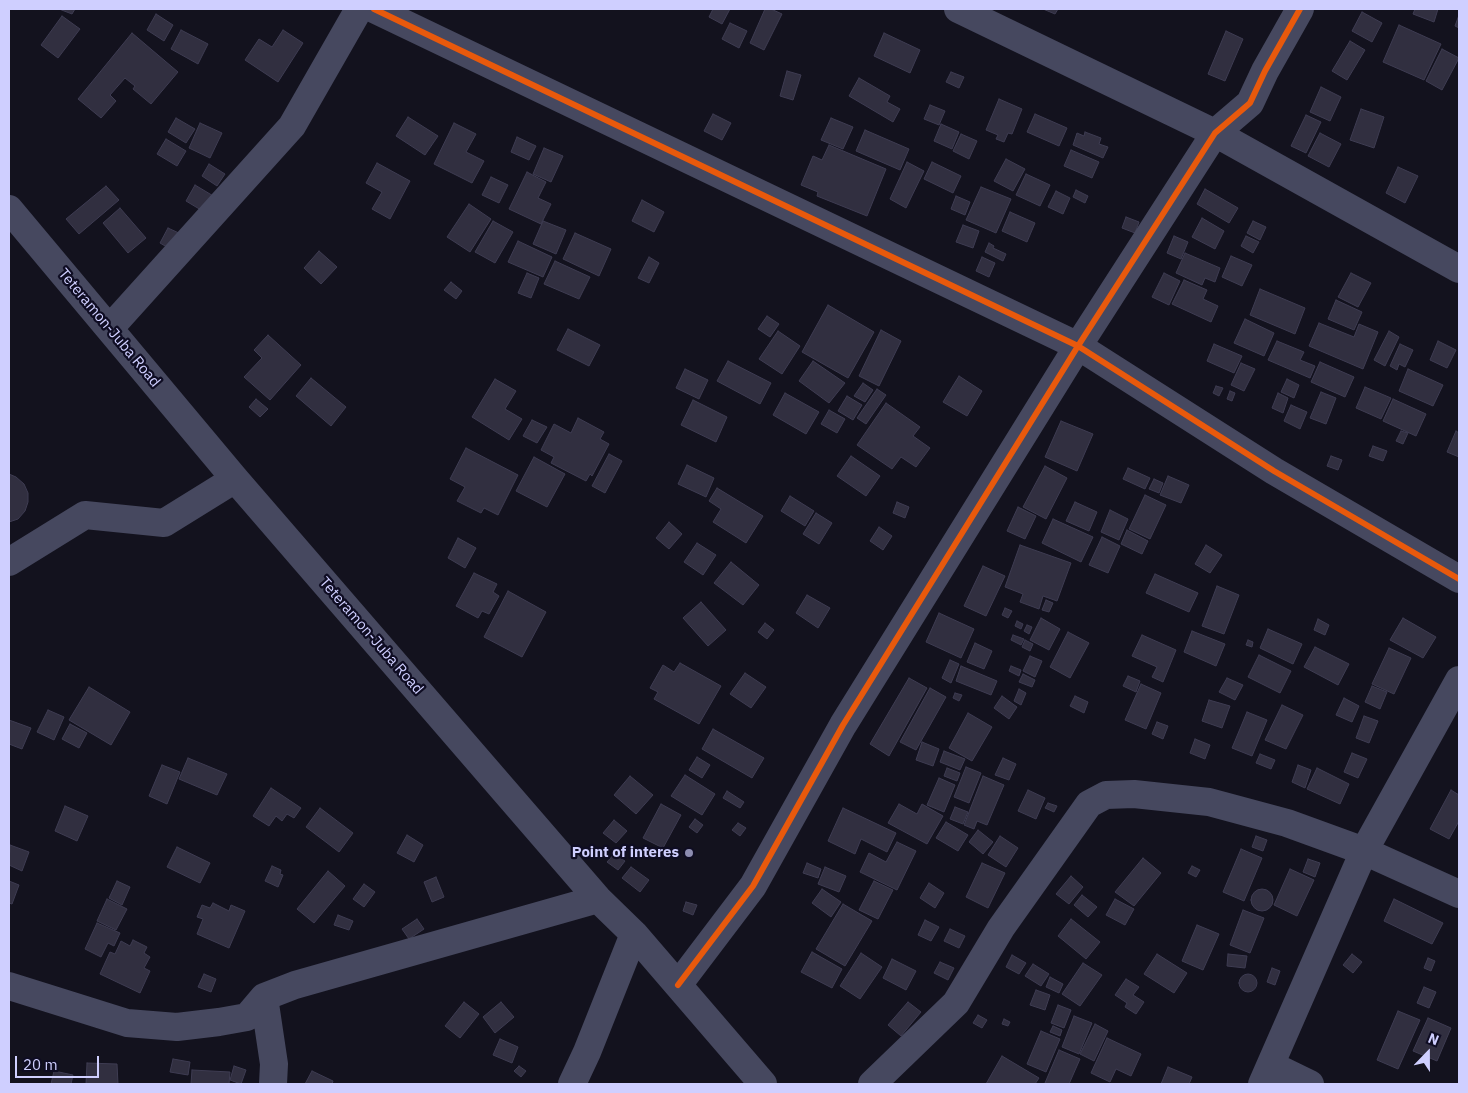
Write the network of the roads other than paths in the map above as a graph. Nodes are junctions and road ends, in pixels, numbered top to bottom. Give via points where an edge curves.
1 (359, 9) edge
2 (374, 9) edge
3 (958, 9) edge
4 (1300, 9) edge
5 (1215, 133) junction
6 (9, 209) edge
7 (1459, 268) edge
8 (110, 328) junction
9 (1078, 346) junction
10 (235, 479) junction
11 (9, 562) edge
12 (1459, 579) edge
13 (1459, 680) edge
14 (1364, 851) junction
15 (1459, 894) edge
16 (598, 899) junction
17 (634, 934) junction
18 (678, 984) junction
19 (9, 986) edge
20 (264, 997) junction
21 (1266, 1075) edge
22 (273, 1084) edge
23 (572, 1084) edge
24 (761, 1084) edge
25 (872, 1084) edge
26 (1310, 1084) edge

1 - 8 street via 292,126
2 - 9 street
3 - 5 street
4 - 5 street via 1250,103
5 - 7 street
5 - 9 street
6 - 8 street, Teteramon-Juba Road
8 - 10 street, Teteramon-Juba Road
9 - 12 street via 1274,471
9 - 18 street via 843,725 753,886
10 - 11 street via 164,523 85,515
10 - 16 street, Teteramon-Juba Road
13 - 14 street
14 - 15 street
14 - 21 street
14 - 25 street via 1287,823 1210,802 1134,794 1106,795 1084,811 1001,928 956,1003
16 - 17 street, Teteramon-Juba Road
16 - 20 street via 295,985
17 - 18 street, Teteramon-Juba Road
17 - 23 street
18 - 24 street, Teteramon-Juba Road
19 - 20 street via 127,1023 177,1027 247,1017
20 - 22 street via 274,1064
21 - 26 street

